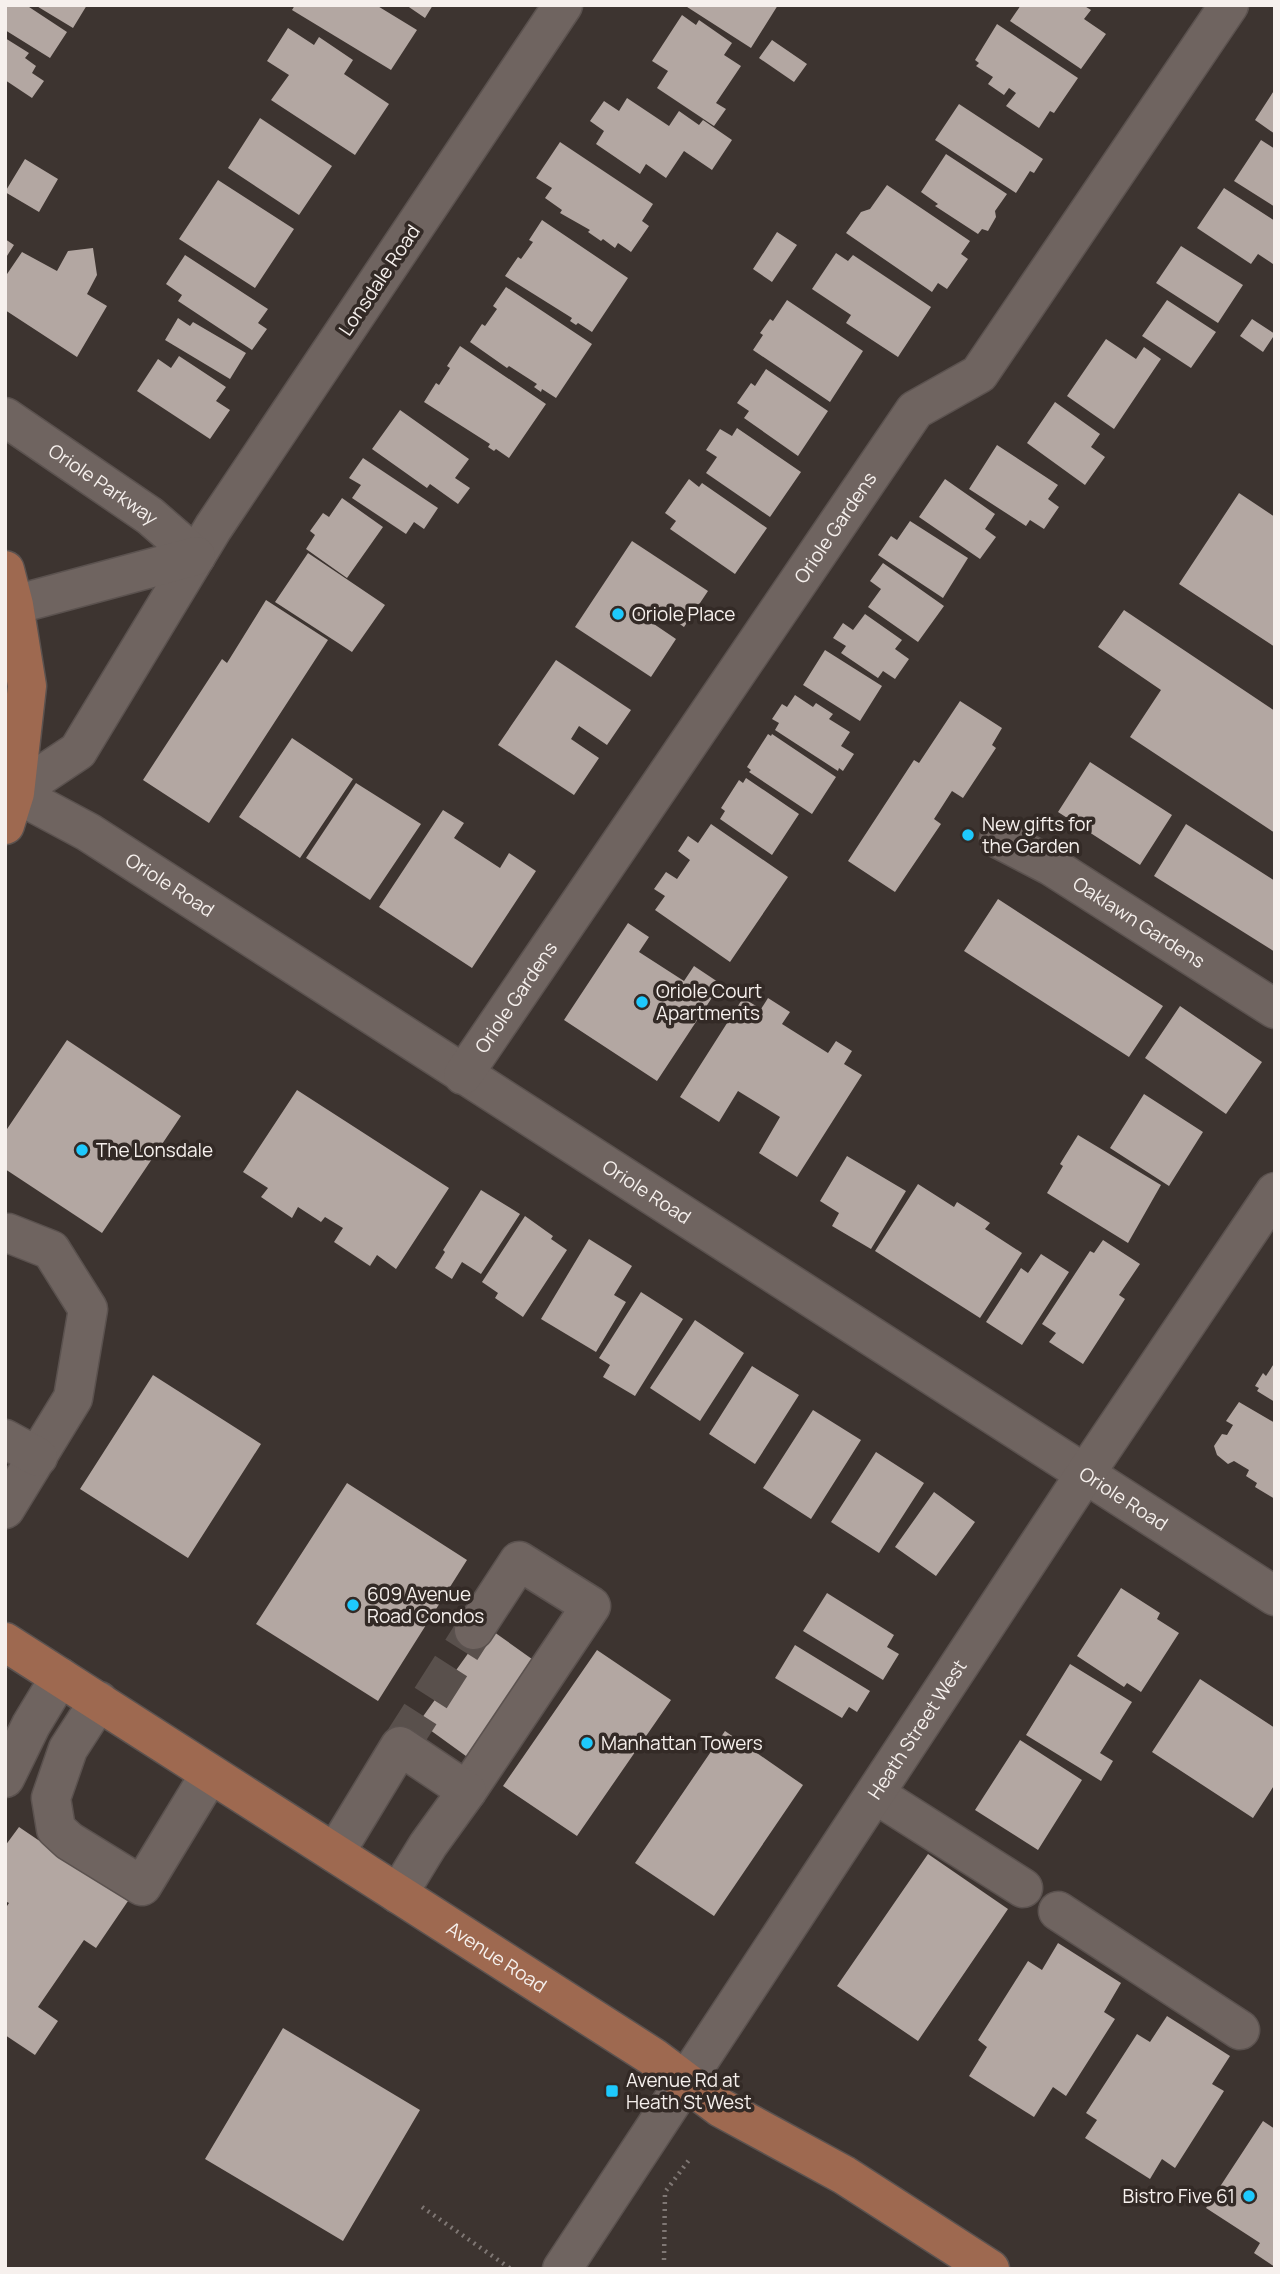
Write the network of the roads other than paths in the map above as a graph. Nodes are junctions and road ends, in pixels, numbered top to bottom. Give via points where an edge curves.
1 (563, 5) edge
2 (1229, 5) edge
3 (5, 417) edge
4 (196, 556) junction
5 (10, 588) edge
6 (9, 801) edge
7 (999, 839) dead end
8 (1275, 1009) edge
9 (463, 1075) junction
10 (1275, 1192) edge
11 (5, 1233) edge
12 (21, 1448) edge
13 (1085, 1475) junction
14 (5, 1509) edge
15 (1275, 1596) edge
16 (474, 1630) tunnel mouth
17 (5, 1642) edge
18 (60, 1677) junction
19 (99, 1701) junction
20 (210, 1774) junction
21 (5, 1778) edge
22 (467, 1791) junction
23 (875, 1794) junction
24 (335, 1853) junction
25 (1023, 1888) dead end
26 (398, 1894) junction
27 (1058, 1911) dead end
28 (1240, 2029) dead end
29 (685, 2082) junction
30 (562, 2269) edge
31 (990, 2269) edge

1 - 4 street, Lonsdale Road
2 - 9 street, Oriole Gardens via 979,374 915,410
3 - 4 street, Oriole Parkway via 150,516
4 - 5 street
4 - 6 street, Lonsdale Road via 78,751
5 - 6 main road via 27,687
6 - 9 street, Oriole Road via 88,832
7 - 8 street, Oaklawn Gardens via 1051,866
9 - 13 street, Oriole Road
10 - 13 street, Heath Street West
11 - 12 street via 51,1250 88,1310 73,1398
12 - 14 street
13 - 15 street, Oriole Road
13 - 23 street, Heath Street West
16 - 22 street via 519,1562 591,1606
17 - 18 main road, Avenue Road
18 - 19 main road, Avenue Road
18 - 21 street
19 - 20 main road, Avenue Road
19 - 20 street via 68,1749 51,1798 56,1829 69,1841 142,1886
20 - 24 main road, Avenue Road
22 - 24 street via 400,1746
22 - 26 street
23 - 25 street
23 - 29 street, Heath Street West
24 - 26 main road, Avenue Road
26 - 29 main road, Avenue Road
27 - 28 street
29 - 30 street, Heath Street West
29 - 31 main road, Avenue Road via 721,2108 844,2175

